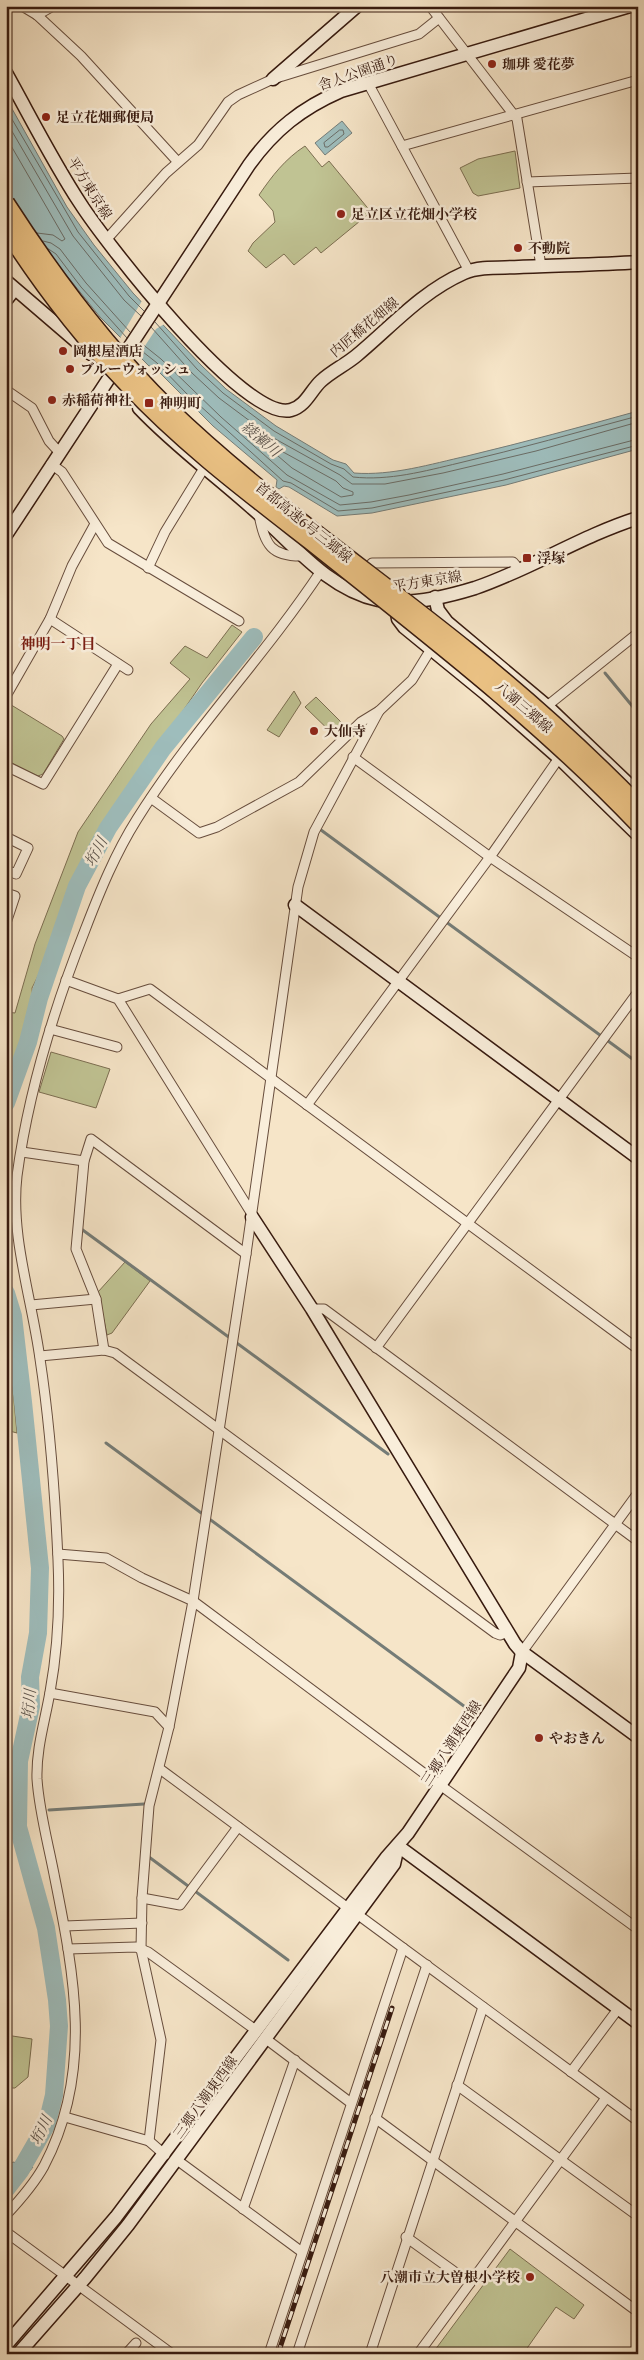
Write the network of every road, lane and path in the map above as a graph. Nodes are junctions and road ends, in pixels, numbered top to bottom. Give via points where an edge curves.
1 (22, 6) edge
2 (53, 6) edge
3 (356, 6) edge
4 (430, 6) edge
5 (630, 6) edge
6 (636, 6) edge
7 (638, 10) edge
8 (37, 15) junction
9 (439, 18) junction
10 (468, 54) junction
11 (6, 73) edge
12 (273, 79) junction
13 (638, 80) edge
14 (368, 83) junction
15 (514, 115) junction
16 (402, 146) junction
17 (177, 162) junction
18 (638, 178) edge
19 (527, 182) junction
20 (6, 203) edge
21 (6, 229) edge
22 (106, 240) junction
23 (638, 262) edge
24 (542, 266) junction
25 (469, 271) junction
26 (9, 290) edge
27 (155, 307) junction
28 (110, 376) junction
29 (6, 390) edge
30 (59, 452) junction
31 (51, 464) junction
32 (204, 468) junction
33 (638, 518) edge
34 (95, 524) junction
35 (6, 535) edge
36 (148, 568) junction
37 (519, 569) junction
38 (321, 571) junction
39 (349, 590) junction
40 (436, 597) junction
41 (395, 603) junction
42 (50, 619) junction
43 (239, 621) dead end
44 (638, 633) edge
45 (431, 649) junction
46 (484, 652) junction
47 (118, 664) junction
48 (128, 670) dead end
49 (506, 671) junction
50 (486, 694) junction
51 (6, 696) edge
52 (547, 706) junction
53 (379, 711) junction
54 (353, 757) junction
55 (559, 758) junction
56 (6, 766) edge
57 (638, 793) edge
58 (151, 798) junction
59 (638, 805) edge
60 (634, 821) edge
61 (638, 835) edge
62 (6, 837) edge
63 (490, 857) junction
64 (6, 870) edge
65 (6, 893) edge
66 (295, 905) junction
67 (6, 923) edge
68 (638, 957) edge
69 (66, 980) junction
70 (398, 981) junction
71 (638, 992) edge
72 (118, 999) junction
73 (50, 1029) junction
74 (117, 1047) dead end
75 (270, 1078) junction
76 (559, 1100) junction
77 (307, 1105) junction
78 (22, 1152) junction
79 (638, 1158) edge
80 (84, 1161) junction
81 (252, 1215) junction
82 (467, 1224) junction
83 (246, 1254) junction
84 (96, 1299) junction
85 (31, 1305) junction
86 (312, 1309) junction
87 (376, 1348) junction
88 (104, 1350) junction
89 (638, 1350) edge
90 (40, 1356) junction
91 (218, 1429) junction
92 (638, 1493) edge
93 (615, 1524) junction
94 (638, 1541) edge
95 (58, 1554) junction
96 (193, 1601) junction
97 (508, 1632) junction
98 (522, 1652) junction
99 (50, 1693) junction
100 (169, 1727) junction
101 (638, 1737) edge
102 (160, 1769) junction
103 (441, 1786) junction
104 (238, 1827) junction
105 (398, 1846) junction
106 (142, 1898) junction
107 (353, 1911) junction
108 (142, 1923) junction
109 (65, 1926) junction
110 (638, 1929) edge
111 (403, 1948) junction
112 (68, 1949) junction
113 (141, 1950) junction
114 (427, 1965) junction
115 (483, 2007) junction
116 (618, 2008) junction
117 (638, 2023) edge
118 (262, 2035) junction
119 (295, 2060) junction
120 (572, 2072) junction
121 (457, 2085) junction
122 (606, 2098) junction
123 (352, 2103) junction
124 (65, 2117) junction
125 (375, 2118) junction
126 (638, 2121) edge
127 (149, 2141) junction
128 (165, 2154) junction
129 (560, 2159) junction
130 (177, 2160) junction
131 (433, 2160) junction
132 (244, 2209) junction
133 (6, 2215) edge
134 (638, 2216) edge
135 (515, 2222) junction
136 (6, 2232) edge
137 (406, 2238) junction
138 (302, 2252) junction
139 (67, 2276) junction
140 (470, 2283) junction
141 (79, 2285) junction
142 (638, 2312) edge
143 (136, 2343) dead end
144 (6, 2345) edge
145 (18, 2354) edge
146 (126, 2354) edge
147 (172, 2354) edge
148 (269, 2354) edge
149 (297, 2354) edge
150 (370, 2354) edge
151 (418, 2354) edge

1 - 8 street
2 - 8 street
3 - 12 street
4 - 9 street
5 - 10 street, 舎人公園通り
6 - 7 street
8 - 17 street via 81,56
9 - 10 street
9 - 12 street via 419,34
10 - 14 street, 舎人公園通り
10 - 15 street
11 - 22 street, 平方東京線 via 78,201
12 - 17 street via 228,102 198,145
13 - 15 street
14 - 16 street
14 - 27 street, 舎人公園通り via 341,91 310,106 270,138 249,164
15 - 16 street
15 - 19 street
16 - 25 street
17 - 22 street
18 - 19 street
19 - 24 street
20 - 59 highway, 首都高速6号三郷線, bridge via 72,300 168,408 270,495 549,719
21 - 60 highway, 首都高速6号三郷線, bridge via 64,311 159,416 269,509 462,662 555,742
22 - 27 street, 平方東京線
23 - 24 street, 内匠橋花畑線
24 - 25 street, 内匠橋花畑線
25 - 27 street, 内匠橋花畑線 via 422,298 355,357 322,380 300,406 286,411 267,406 226,375
26 - 28 street, 平方東京線 via 78,342
27 - 28 street, 舎人公園通り
28 - 30 street, 舎人公園通り
28 - 32 street, 平方東京線 via 162,431
29 - 30 street via 32,408
30 - 31 street, 舎人公園通り
31 - 34 street via 62,472
31 - 35 street, 舎人公園通り
32 - 36 street via 165,532
32 - 38 street, 平方東京線
33 - 37 street, 平方東京線
34 - 36 street via 108,543
34 - 42 street via 72,566
36 - 43 street
37 - 39 street via 514,562 372,563
37 - 40 street, 平方東京線 via 474,588
38 - 39 street, 平方東京線
38 - 58 street via 294,612
39 - 41 street, 平方東京線
40 - 41 street, 平方東京線
40 - 46 street, 八潮三郷線 via 442,617
41 - 45 street, 八潮三郷線 via 400,623
41 - 46 street
42 - 47 street
42 - 51 street
44 - 52 street
45 - 50 street, 八潮三郷線
45 - 53 street via 412,680
46 - 49 street, 八潮三郷線
47 - 48 street
47 - 56 street via 43,784
49 - 50 street
49 - 52 street, 八潮三郷線
50 - 55 street, 八潮三郷線
52 - 57 street, 八潮三郷線
53 - 54 street
53 - 58 street via 361,722 299,782 217,827 199,833
54 - 63 street
54 - 66 street via 314,832
55 - 60 street, 八潮三郷線
55 - 63 street
58 - 69 street via 118,851 101,887
60 - 61 street, 八潮三郷線
62 - 64 street via 28,848 16,874
63 - 68 street
63 - 70 street
65 - 67 street via 15,896
66 - 70 street
66 - 75 street
69 - 72 street
69 - 73 street
70 - 76 street
70 - 77 street
71 - 76 street
72 - 75 street via 150,989
72 - 81 street
73 - 74 street
73 - 78 street
75 - 77 street
75 - 81 street
76 - 79 street
76 - 82 street
77 - 82 street
78 - 80 street
78 - 85 street via 17,1178 17,1214
80 - 83 street via 91,1139
80 - 84 street via 76,1249
81 - 83 street
81 - 86 street
82 - 87 street
82 - 89 street
83 - 91 street
84 - 85 street
84 - 88 street
85 - 90 street
86 - 87 street via 324,1309
86 - 97 street
87 - 93 street
88 - 90 street
88 - 91 street via 115,1353
90 - 95 street via 50,1435
91 - 96 street
91 - 97 street via 495,1633
92 - 93 street
93 - 94 street
93 - 98 street
95 - 96 street via 106,1558
95 - 99 street via 60,1619
96 - 100 street
96 - 103 street
97 - 98 street
98 - 101 street
98 - 103 street, 三郷八潮東西線 via 519,1668
99 - 100 street via 155,1712
99 - 109 street via 38,1754 38,1780
100 - 102 street
102 - 104 street
102 - 106 street via 149,1806
103 - 105 street, 三郷八潮東西線
103 - 110 street
104 - 106 street via 180,1905
104 - 107 street
105 - 107 street, 三郷八潮東西線 via 386,1858
105 - 116 street
106 - 108 street
107 - 111 street
107 - 118 street, 三郷八潮東西線
108 - 109 street
108 - 113 street
109 - 112 street
111 - 114 street
111 - 123 street
112 - 113 street via 136,1947
112 - 124 street via 77,2021
113 - 118 street
113 - 127 street via 160,2040
114 - 115 street
114 - 125 street
115 - 120 street
115 - 121 street
116 - 117 street
116 - 120 street
118 - 119 street
118 - 128 street, 三郷八潮東西線
118 - 130 street, 三郷八潮東西線
119 - 123 street
119 - 132 street
120 - 122 street
121 - 129 street
121 - 131 street
122 - 126 street
122 - 129 street
123 - 138 street
124 - 127 street
124 - 133 street via 43,2168
125 - 131 street
125 - 149 street
127 - 128 street
128 - 139 street, 三郷八潮東西線
129 - 134 street
129 - 135 street
130 - 132 street
130 - 141 street, 三郷八潮東西線
131 - 135 street
131 - 137 street
132 - 138 street
135 - 140 street
135 - 142 street
136 - 139 street
137 - 140 street
137 - 150 street
138 - 148 street
139 - 141 street
139 - 144 street, 三郷八潮東西線
140 - 151 street
141 - 145 street, 三郷八潮東西線
141 - 147 street
143 - 146 street

